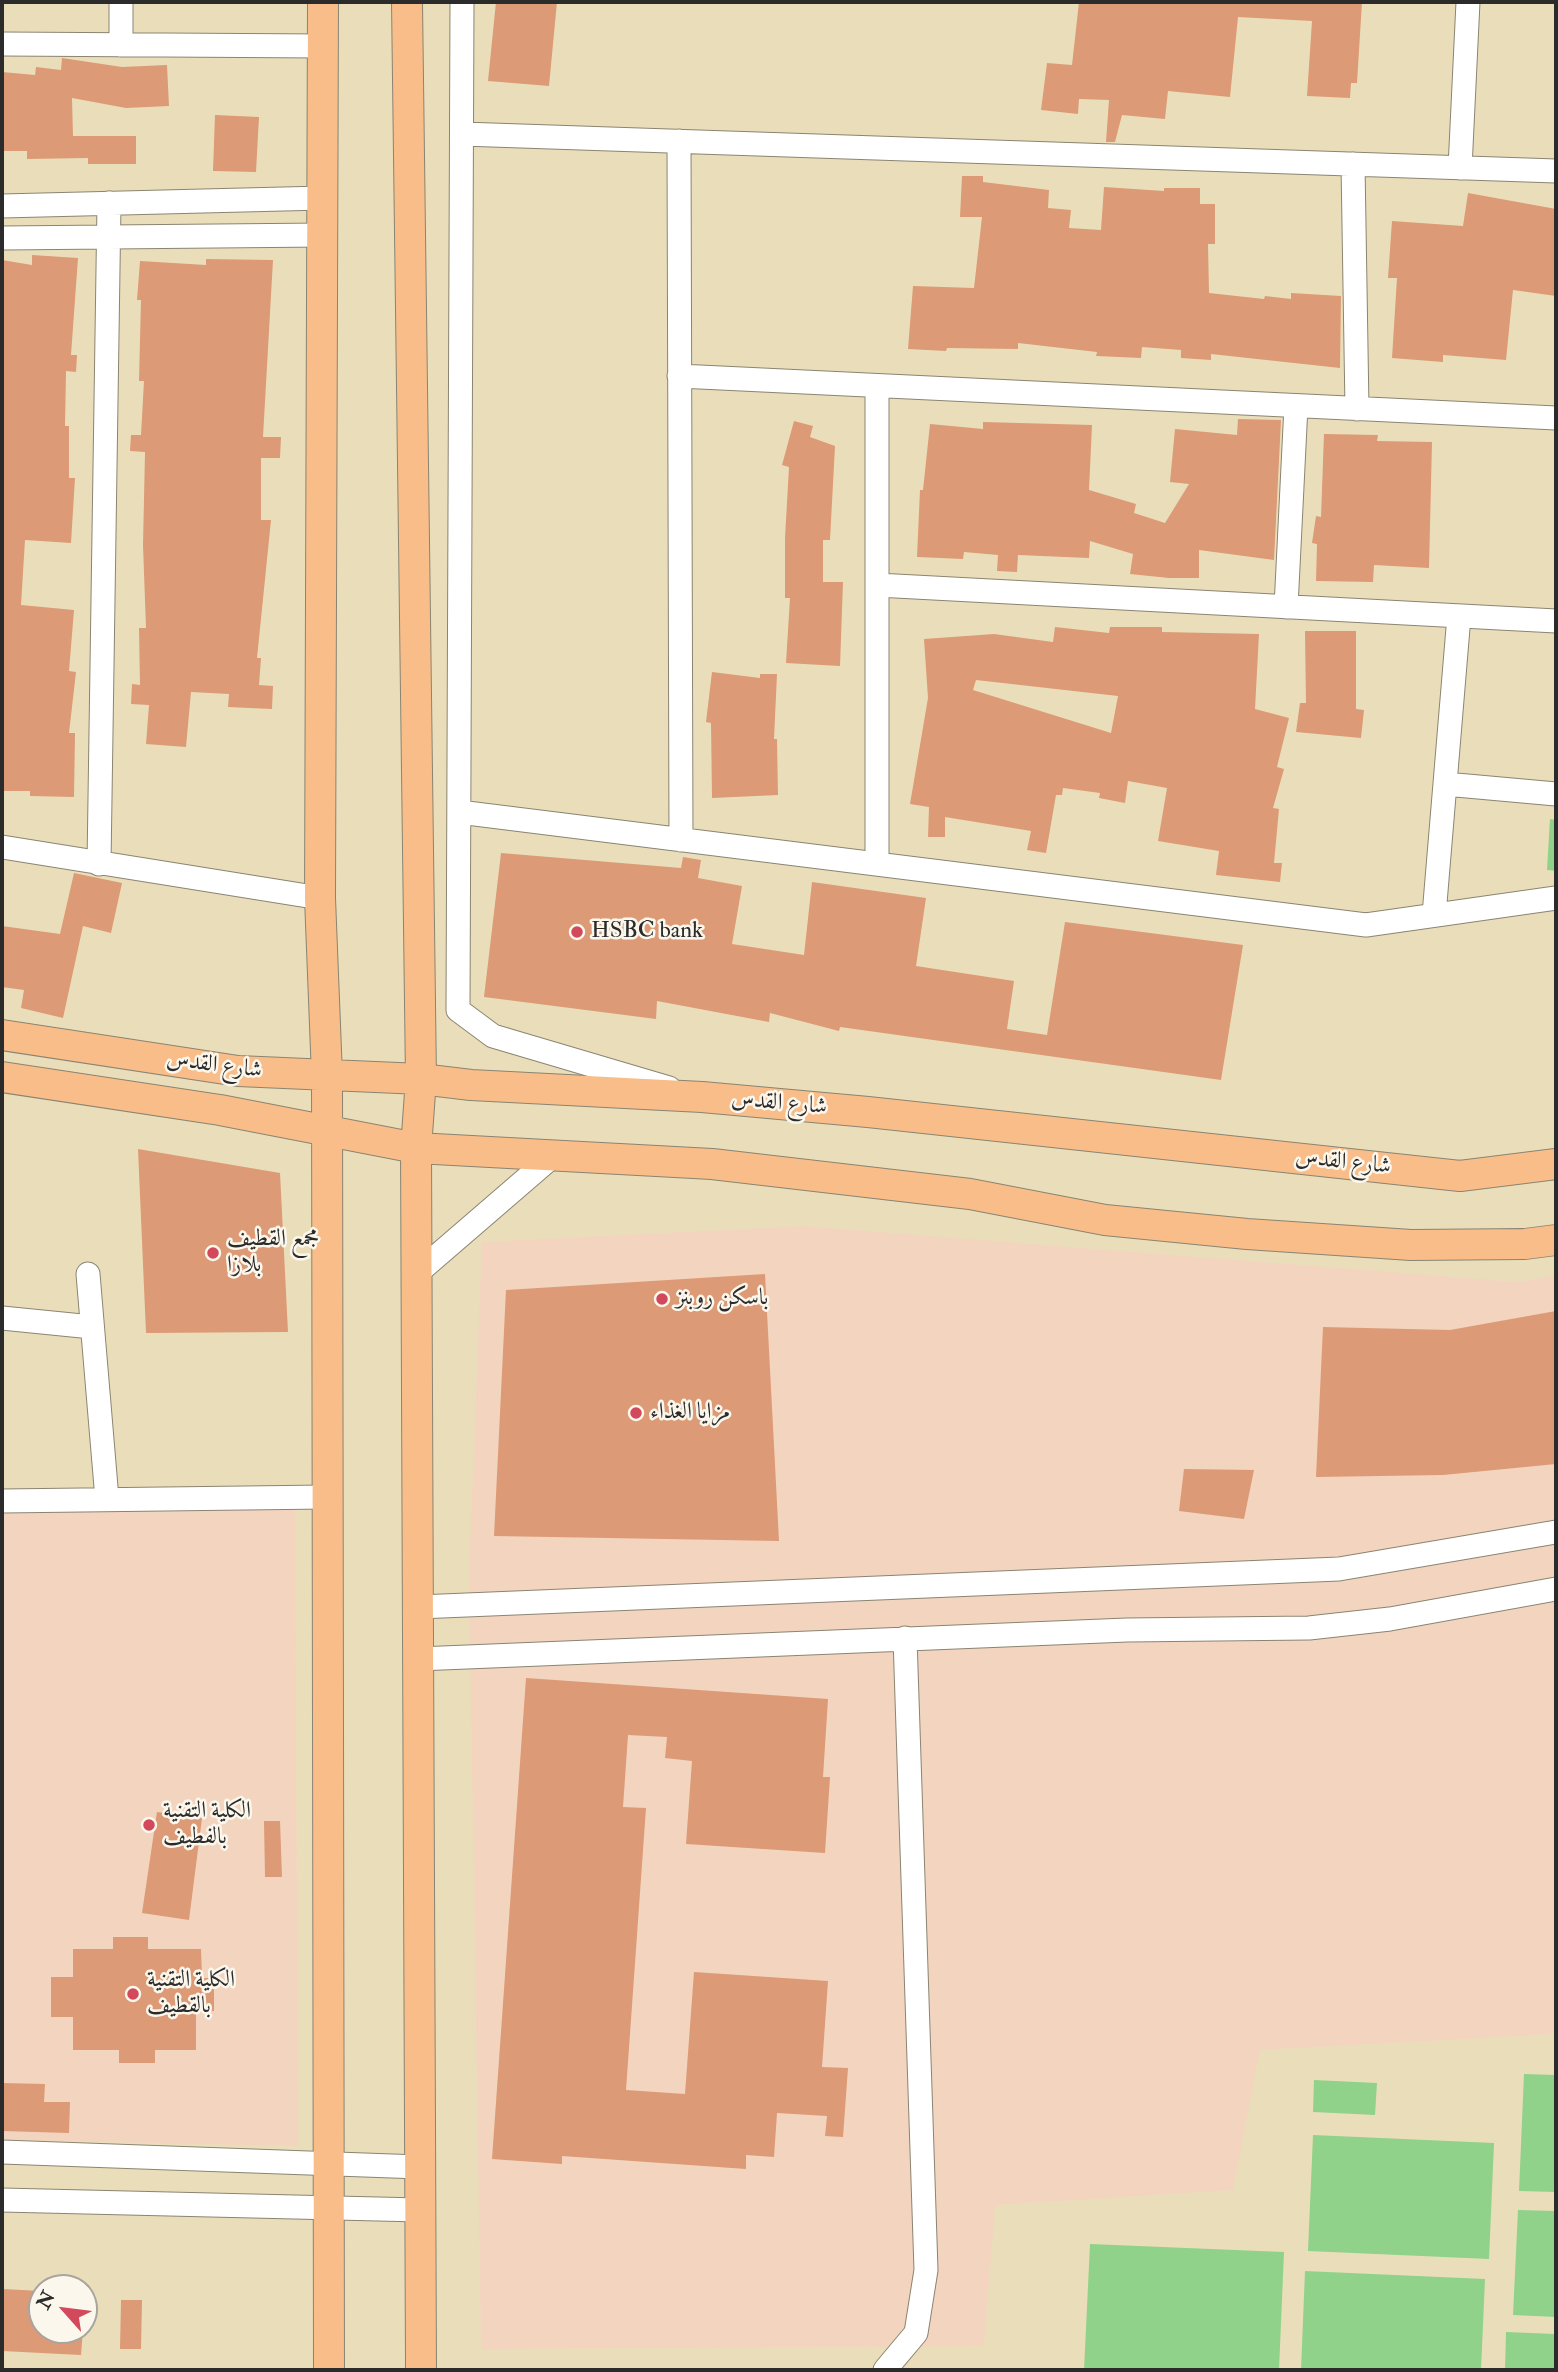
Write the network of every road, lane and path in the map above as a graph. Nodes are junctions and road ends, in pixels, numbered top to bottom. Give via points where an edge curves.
1 (121, 2) edge
2 (323, 2) edge
3 (407, 2) edge
4 (462, 2) edge
5 (1468, 2) edge
6 (2, 44) edge
7 (121, 45) junction
8 (323, 46) junction
9 (462, 134) junction
10 (679, 141) junction
11 (1353, 164) junction
12 (1460, 167) junction
13 (1556, 171) edge
14 (324, 198) junction
15 (109, 204) junction
16 (2, 206) edge
17 (324, 235) junction
18 (109, 237) junction
19 (2, 238) edge
20 (679, 376) junction
21 (877, 386) junction
22 (1296, 406) junction
23 (1357, 409) junction
24 (1556, 418) edge
25 (877, 585) junction
26 (1286, 607) junction
27 (1459, 616) junction
28 (1556, 621) edge
29 (1445, 784) junction
30 (1556, 794) edge
31 (458, 812) junction
32 (681, 840) junction
33 (2, 848) edge
34 (99, 864) junction
35 (877, 864) junction
36 (320, 898) junction
37 (1556, 898) edge
38 (1434, 915) junction
39 (2, 1035) edge
40 (327, 1076) junction
41 (2, 1077) edge
42 (421, 1079) junction
43 (702, 1097) junction
44 (325, 1132) junction
45 (416, 1148) junction
46 (554, 1155) junction
47 (1556, 1164) edge
48 (1556, 1240) edge
49 (88, 1274) dead end
50 (416, 1274) junction
51 (2, 1318) edge
52 (92, 1326) junction
53 (326, 1497) junction
54 (107, 1500) junction
55 (2, 1501) edge
56 (1556, 1532) edge
57 (1556, 1589) edge
58 (418, 1607) junction
59 (905, 1638) junction
60 (418, 1660) junction
61 (2, 2152) edge
62 (329, 2162) junction
63 (420, 2167) junction
64 (2, 2200) edge
65 (329, 2210) junction
66 (420, 2210) junction
67 (329, 2370) edge
68 (421, 2370) edge
69 (885, 2370) edge

1 - 7 street
2 - 8 main road
3 - 42 main road
4 - 9 street
5 - 12 street
6 - 7 street
7 - 8 street
8 - 14 main road
9 - 10 street
9 - 31 street
10 - 11 street
10 - 20 street
11 - 12 street
11 - 23 street
12 - 13 street
14 - 15 street
14 - 17 main road
15 - 16 street
15 - 18 street
17 - 18 street
17 - 36 main road
18 - 19 street
18 - 34 street
20 - 21 street
20 - 32 street
21 - 22 street
21 - 25 street
22 - 23 street
22 - 26 street
23 - 24 street
25 - 26 street
25 - 35 street
26 - 27 street
27 - 28 street
27 - 29 street
29 - 30 street
29 - 38 street
31 - 32 street
31 - 43 street via 458,1010 493,1036
32 - 35 street
33 - 34 street
34 - 36 street
35 - 38 street via 1366,925
36 - 40 main road
37 - 38 street
39 - 40 main road, شارع القدس via 239,1071
40 - 42 main road, شارع القدس
40 - 44 main road
41 - 44 main road via 220,1110
42 - 43 main road, شارع القدس
42 - 45 main road
43 - 47 main road, شارع القدس via 1460,1176
44 - 45 main road
44 - 53 main road
45 - 46 main road
45 - 50 main road
46 - 48 main road via 712,1164 970,1194 1105,1220 1247,1234 1411,1245
46 - 50 street
49 - 52 street
50 - 58 main road
51 - 52 street
52 - 54 street
53 - 54 street
53 - 62 main road
54 - 55 street
56 - 58 street via 1339,1569
57 - 59 street via 1390,1619 1309,1628
58 - 60 main road
59 - 60 street
59 - 69 street via 926,2270 916,2333
60 - 63 main road
61 - 62 street
62 - 63 street
62 - 65 main road
63 - 66 main road
64 - 65 street
65 - 66 street
65 - 67 main road
66 - 68 main road

